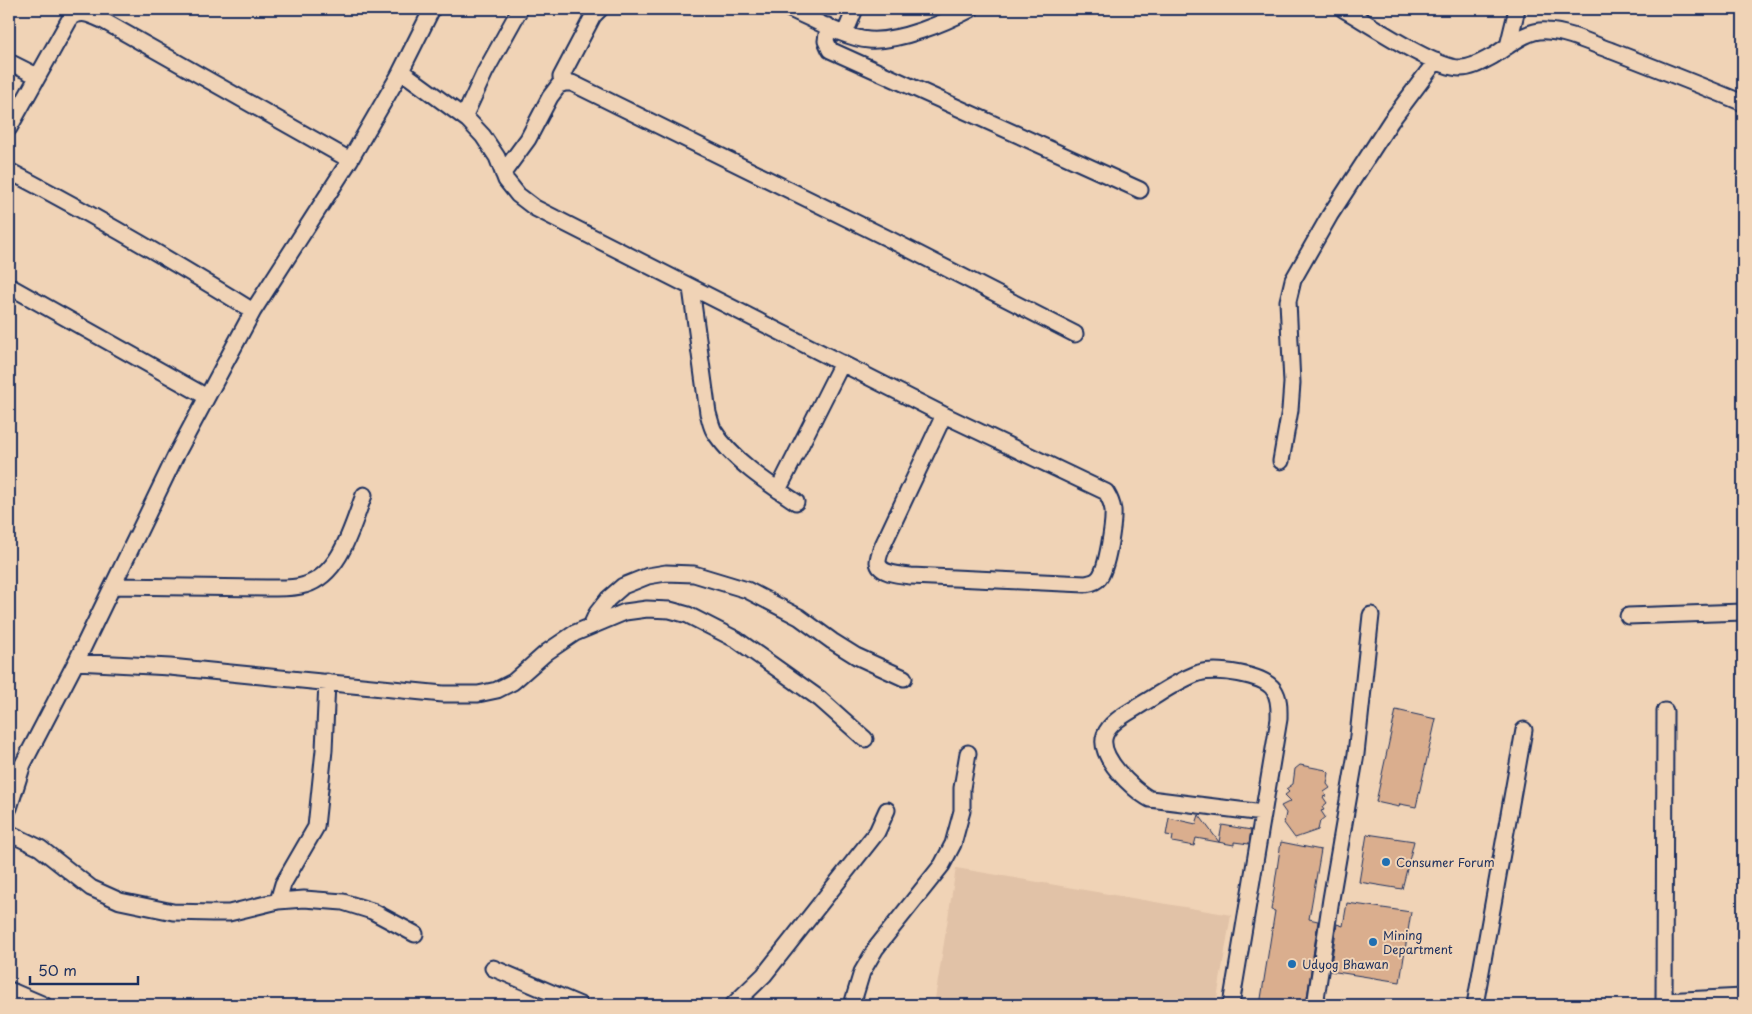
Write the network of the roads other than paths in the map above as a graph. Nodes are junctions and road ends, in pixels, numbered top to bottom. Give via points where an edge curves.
1 (432, 9) edge
2 (520, 9) edge
3 (790, 9) edge
4 (856, 9) edge
5 (1343, 9) edge
6 (1517, 9) edge
7 (966, 10) edge
8 (594, 11) edge
9 (828, 26) junction
10 (844, 33) junction
11 (1508, 46) junction
12 (1436, 61) junction
13 (9, 62) edge
14 (402, 71) junction
15 (38, 76) junction
16 (561, 77) dead end
17 (1743, 103) edge
18 (464, 116) junction
19 (9, 128) edge
20 (350, 160) junction
21 (9, 171) edge
22 (503, 172) junction
23 (1140, 190) dead end
24 (9, 286) edge
25 (691, 288) junction
26 (254, 311) junction
27 (1075, 334) dead end
28 (842, 363) junction
29 (207, 397) junction
30 (944, 415) junction
31 (1281, 461) dead end
32 (778, 490) junction
33 (364, 494) dead end
34 (796, 502) dead end
35 (113, 586) junction
36 (1743, 612) edge
37 (1371, 615) dead end
38 (1628, 616) dead end
39 (591, 626) junction
40 (76, 662) junction
41 (904, 678) dead end
42 (327, 682) junction
43 (1665, 711) dead end
44 (1524, 730) dead end
45 (865, 739) dead end
46 (968, 753) dead end
47 (9, 808) edge
48 (887, 810) dead end
49 (1263, 812) junction
50 (9, 833) edge
51 (278, 901) junction
52 (415, 934) dead end
53 (493, 968) dead end
54 (9, 990) edge
55 (1743, 997) edge
56 (1664, 1003) edge
57 (44, 1005) edge
58 (580, 1005) edge
59 (734, 1005) edge
60 (852, 1005) edge
61 (1231, 1005) edge
62 (1315, 1005) edge
63 (1475, 1005) edge

1 - 14 street
2 - 18 street
3 - 9 street
4 - 10 street
5 - 12 street
6 - 11 street
7 - 10 street via 934,26 892,37 868,40
8 - 16 street
9 - 10 street
9 - 23 street via 826,41 830,50
11 - 12 street via 1472,67 1446,66
11 - 17 street via 1539,30 1569,35
12 - 31 street via 1391,121 1330,215 1294,280 1288,301 1292,383
13 - 15 street
14 - 18 street
14 - 20 street
15 - 19 street
15 - 20 street via 71,17 77,13 92,15
18 - 22 street via 483,136
20 - 26 street
21 - 26 street via 181,266
22 - 25 street via 518,195 535,208
22 - 27 street via 528,139 559,85 572,83 890,238
24 - 29 street
25 - 28 street
25 - 32 street via 713,430 724,446
26 - 29 street
28 - 30 street
28 - 32 street
29 - 35 street
30 - 30 street via 883,545 878,559 882,569 911,576 1085,584 1099,578 1112,530 1113,510 1106,492
32 - 34 street
33 - 35 street via 340,556 331,569 305,586
35 - 40 street
36 - 38 street
37 - 62 street via 1356,754
39 - 41 street via 608,599 624,586 666,572 694,574 747,590 799,617 856,656
39 - 42 street via 574,633 497,690 478,694 443,694
39 - 45 street via 625,612 647,609 688,615 737,640 820,699
40 - 42 street
40 - 47 street via 23,764
42 - 51 street via 316,827 283,884
43 - 56 street
44 - 63 street
46 - 60 street via 962,811 953,844 942,865 876,948 862,972
48 - 59 street via 877,832 764,975
49 - 49 street via 1279,720 1279,702 1274,689 1266,682 1224,672 1201,673 1184,679 1125,715 1109,726 1105,733 1104,749 1109,759 1128,783 1150,800
49 - 61 street
50 - 51 street via 40,848 91,888 120,901 173,912 229,913
51 - 52 street via 343,902 372,911
53 - 58 street
54 - 57 street
55 - 56 street

